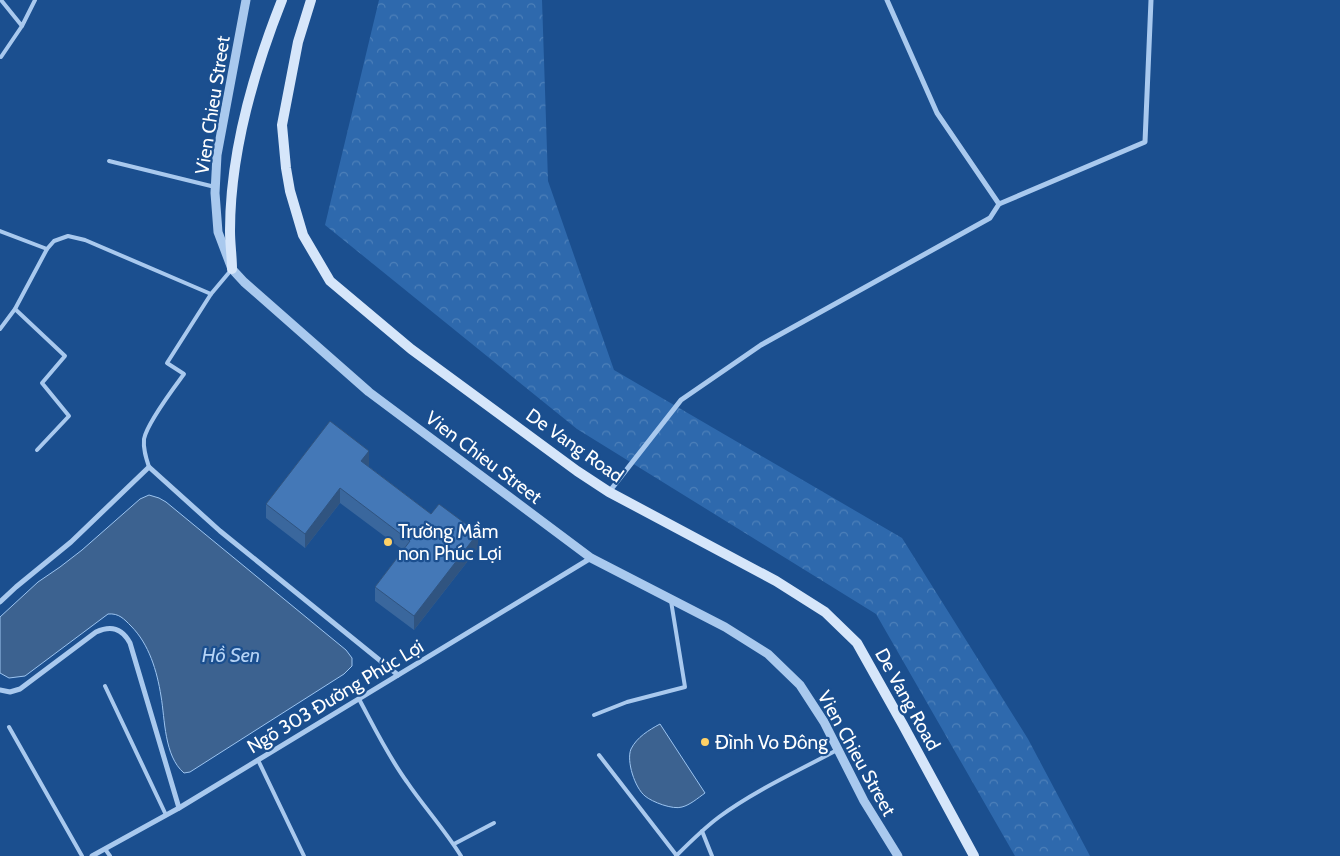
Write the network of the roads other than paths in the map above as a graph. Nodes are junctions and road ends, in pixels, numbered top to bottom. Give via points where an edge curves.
1 (0, 0) edge
2 (35, 0) edge
3 (246, 0) edge
4 (282, 0) edge
5 (311, 0) edge
6 (887, 0) edge
7 (1151, 0) edge
8 (22, 26) junction
9 (1, 57) dead end
10 (109, 161) dead end
11 (215, 187) junction
12 (999, 204) junction
13 (0, 231) edge
14 (47, 248) junction
15 (232, 269) junction
16 (211, 294) junction
17 (15, 309) junction
18 (0, 329) edge
19 (37, 450) dead end
20 (149, 466) junction
21 (609, 492) junction
22 (591, 558) junction
23 (670, 599) junction
24 (0, 602) edge
25 (398, 675) junction
26 (105, 686) dead end
27 (0, 690) edge
28 (359, 699) junction
29 (594, 715) dead end
30 (9, 727) dead end
31 (838, 748) junction
32 (599, 755) dead end
33 (258, 760) junction
34 (179, 808) junction
35 (166, 815) junction
36 (494, 823) dead end
37 (702, 831) junction
38 (454, 844) junction
39 (105, 849) junction
40 (82, 856) edge
41 (92, 856) edge
42 (110, 856) edge
43 (304, 856) edge
44 (461, 856) edge
45 (676, 856) edge
46 (712, 856) edge
47 (898, 856) edge
48 (974, 856) edge

1 - 8 lane
2 - 8 lane
3 - 11 street, Vien Chieu Street via 217,155
4 - 15 main road via 259,61 241,130 232,194
5 - 21 main road, De Vang Road via 298,42 282,125 289,183 303,235 330,281 411,349
6 - 12 street via 937,113
7 - 12 street via 1145,142
8 - 9 lane
10 - 11 lane
11 - 15 street, Vien Chieu Street via 218,232
12 - 21 street via 990,218 761,345 681,400
13 - 14 lane
14 - 16 lane via 54,241 68,236 85,240
14 - 17 lane
15 - 16 lane
15 - 22 street, Vien Chieu Street via 370,392
16 - 20 lane via 167,363 184,374 144,438
17 - 18 lane
17 - 19 lane via 65,356 42,382 69,416
20 - 24 street via 71,542
20 - 25 street via 220,531
21 - 48 main road, De Vang Road via 776,581 825,612 857,643
22 - 23 street, Vien Chieu Street
22 - 25 street, Ngõ 303 Đường Phúc Lợi
23 - 29 lane via 685,687 627,702
23 - 31 street, Vien Chieu Street via 725,627 768,654 800,685
25 - 28 street, Ngõ 303 Đường Phúc Lợi
26 - 35 lane
27 - 34 street via 20,689 96,632 104,628 116,629 130,643
28 - 33 street, Ngõ 303 Đường Phúc Lợi
28 - 38 lane via 406,781
30 - 40 lane
31 - 37 lane via 749,798
31 - 47 street, Vien Chieu Street via 864,800
32 - 45 lane
33 - 34 street, Ngõ 303 Đường Phúc Lợi
33 - 43 lane
34 - 35 street, Ngõ 303 Đường Phúc Lợi
35 - 39 street, Ngõ 303 Đường Phúc Lợi
36 - 38 lane
37 - 45 lane
37 - 46 lane
38 - 44 lane
39 - 41 street, Ngõ 303 Đường Phúc Lợi
39 - 42 lane

